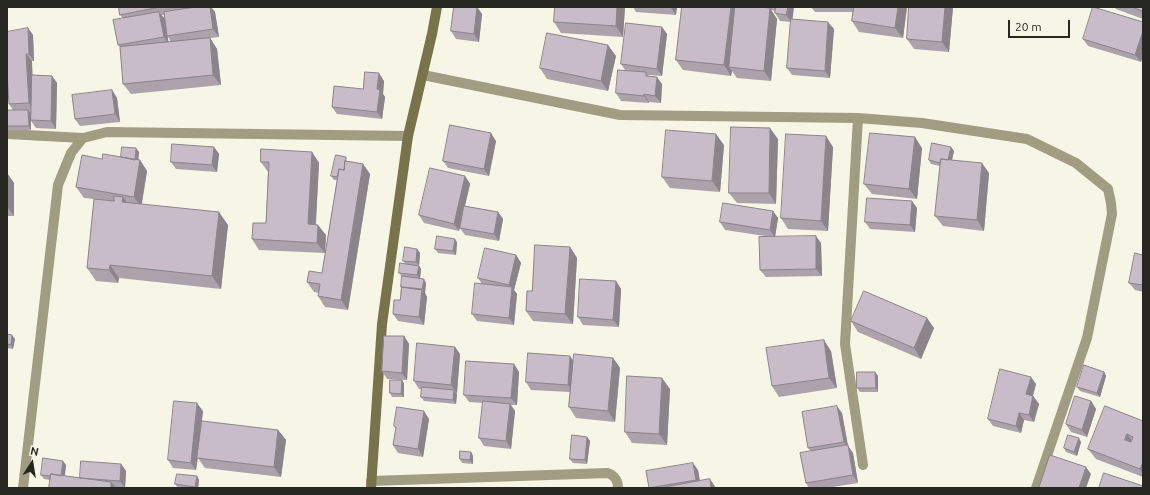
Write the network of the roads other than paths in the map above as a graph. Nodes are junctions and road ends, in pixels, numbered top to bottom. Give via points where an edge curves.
1 (437, 7) edge
2 (423, 75) junction
3 (858, 118) junction
4 (7, 134) edge
5 (408, 136) junction
6 (83, 138) junction
7 (863, 465) dead end
8 (371, 484) edge
9 (22, 488) edge
10 (618, 488) edge
11 (1036, 488) edge

1 - 2 street
2 - 3 street via 620,115
2 - 5 street
3 - 7 street via 845,344
3 - 11 street via 922,123 1027,139 1076,163 1108,188 1112,214 1087,338
4 - 6 street
5 - 6 street via 107,132
5 - 8 street via 382,324
6 - 9 street via 71,153 58,185
8 - 10 street via 608,473 614,475

